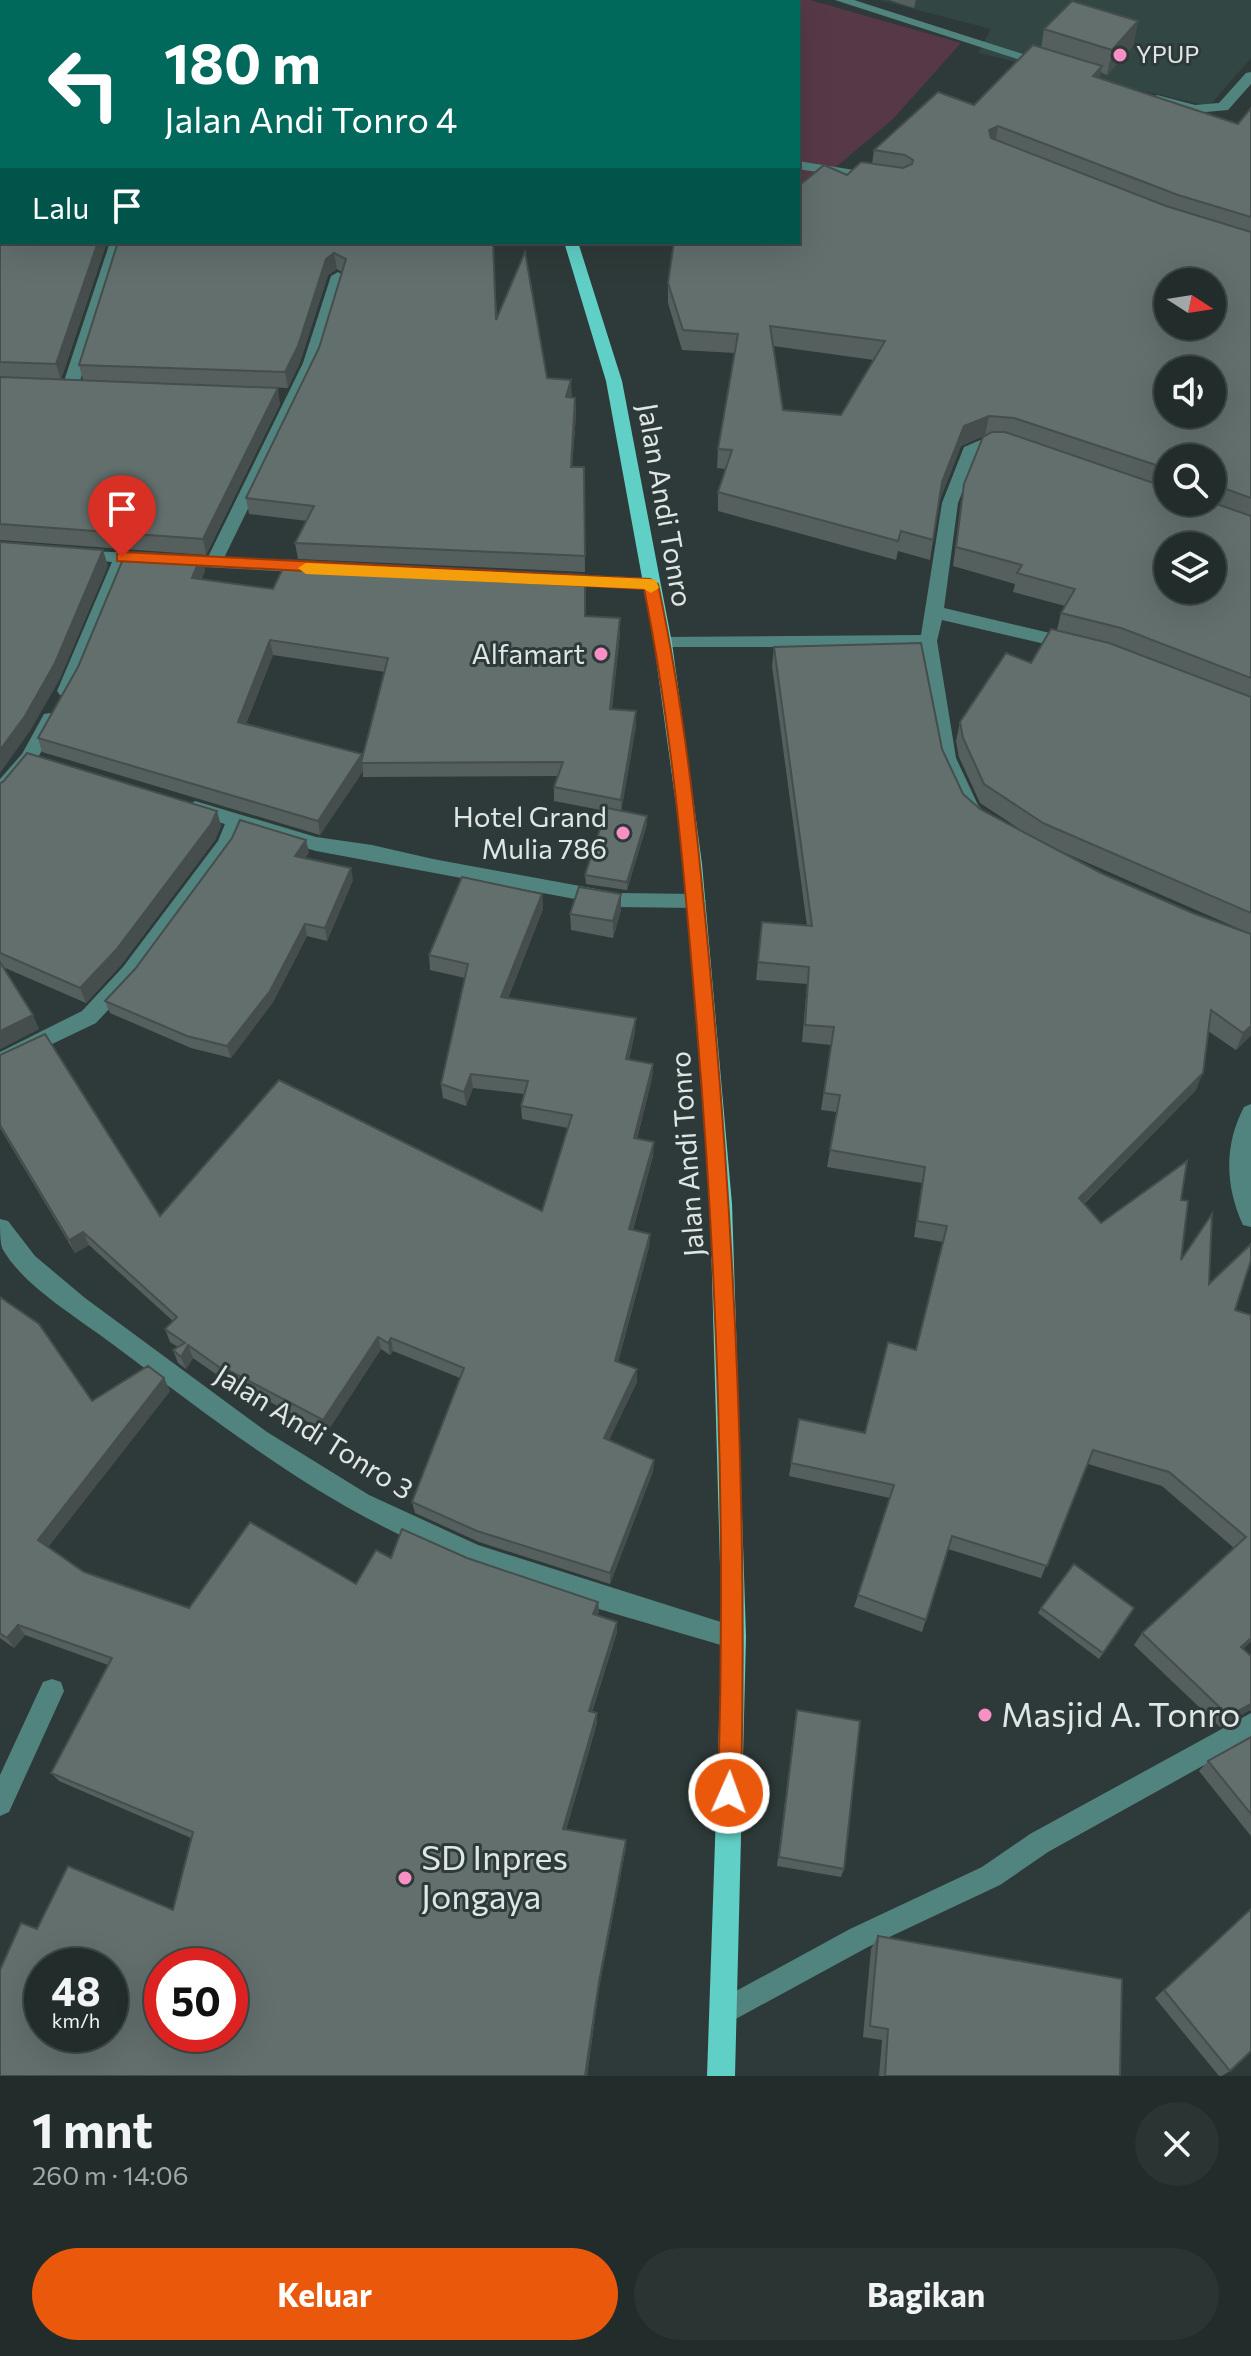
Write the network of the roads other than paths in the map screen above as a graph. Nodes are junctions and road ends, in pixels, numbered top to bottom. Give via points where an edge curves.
1 (841, 0) edge
2 (1065, 70) edge
3 (1251, 76) edge
4 (1141, 94) edge
5 (800, 165) edge
6 (886, 179) edge
7 (116, 244) edge
8 (572, 244) edge
9 (338, 276) edge
10 (70, 388) edge
11 (1023, 449) edge
12 (61, 553) edge
13 (122, 557) junction
14 (213, 564) junction
15 (324, 569) edge
16 (543, 579) edge
17 (650, 584) junction
18 (935, 612) junction
19 (928, 641) junction
20 (663, 643) junction
21 (1095, 650) edge
22 (0, 791) edge
23 (176, 802) edge
24 (236, 819) junction
25 (995, 826) edge
26 (696, 901) junction
27 (0, 1061) edge
28 (1251, 1113) edge
29 (1251, 1218) edge
30 (0, 1228) edge
31 (7, 1254) edge
32 (734, 1637) junction
33 (52, 1691) dead end
34 (1251, 1725) edge
35 (0, 1803) edge
36 (723, 2012) junction
37 (721, 2076) edge

1 - 2 street
3 - 4 street via 1223,107 1195,109
5 - 6 street
7 - 10 street
8 - 17 main road, Jalan Andi Tonro via 614,381
9 - 14 street via 322,335 287,396
11 - 18 street via 985,443 970,451 950,503
12 - 13 street
13 - 14 street
13 - 22 street via 36,760
14 - 15 street
16 - 17 street
17 - 20 main road, Jalan Andi Tonro
18 - 19 street
18 - 21 street
19 - 20 street
19 - 25 street via 947,758 971,810
20 - 26 main road, Jalan Andi Tonro
23 - 24 street
24 - 26 street via 316,844 532,885 618,900
24 - 27 street via 209,868 130,973 89,1017
26 - 32 main road, Jalan Andi Tonro via 721,1204
28 - 29 street via 1239,1165
30 - 31 street, Jalan Andi Tonro 3
31 - 32 street, Jalan Andi Tonro 3 via 232,1422 385,1516 481,1558
32 - 36 main road, Jalan Andi Tonro
33 - 35 street
34 - 36 street via 1039,1843 991,1876 859,1938
36 - 37 main road, Jalan Andi Tonro

